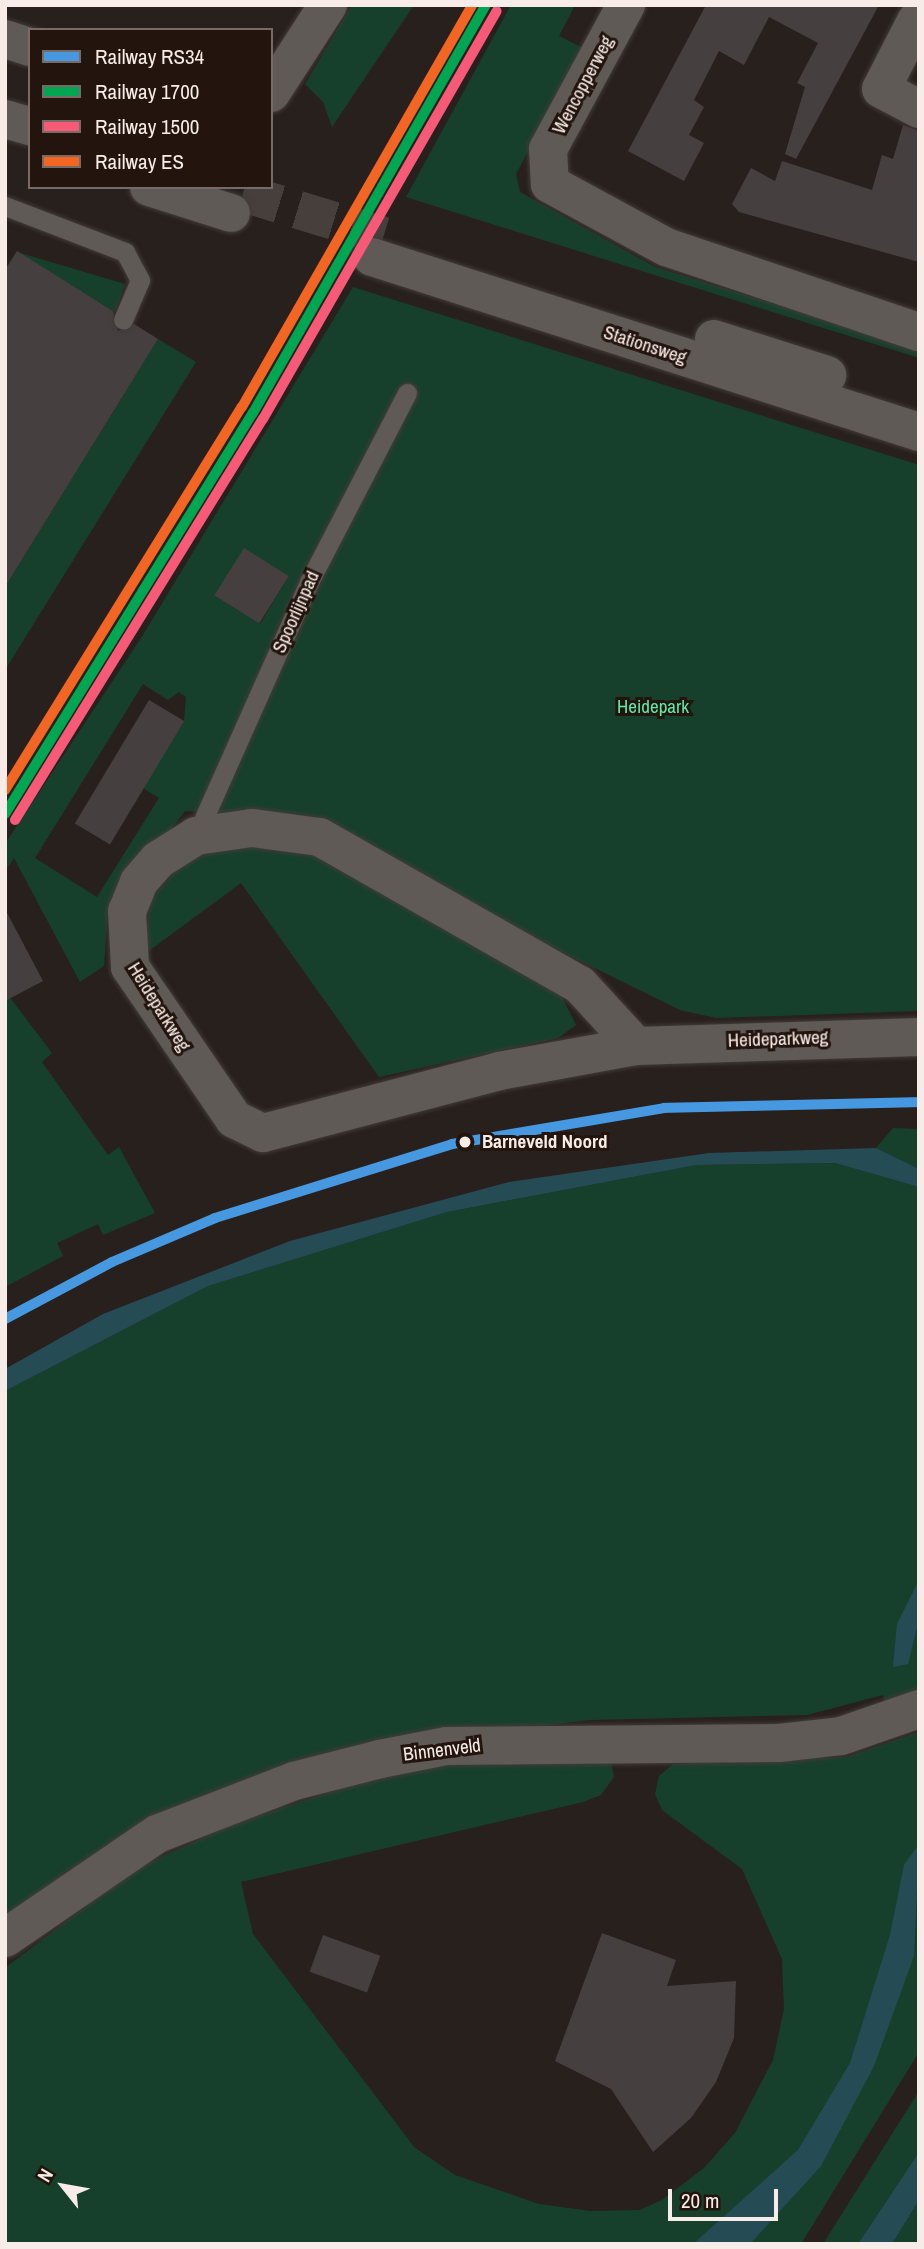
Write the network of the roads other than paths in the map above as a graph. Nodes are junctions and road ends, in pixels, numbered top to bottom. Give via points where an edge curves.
1 (328, 5) edge
2 (626, 5) edge
3 (916, 21) dead end
4 (5, 39) edge
5 (28, 46) edge
6 (273, 90) edge
7 (919, 109) edge
8 (5, 119) edge
9 (28, 125) edge
10 (5, 143) edge
11 (28, 149) edge
12 (164, 189) edge
13 (233, 198) edge
14 (5, 206) edge
15 (123, 320) dead end
16 (919, 332) edge
17 (407, 393) dead end
18 (919, 405) edge
19 (919, 432) edge
20 (196, 836) junction
21 (919, 1037) edge
22 (636, 1046) junction
23 (919, 1709) edge
24 (5, 1938) edge

1 - 6 street
2 - 16 street, Wencopperweg via 544,166 550,184 666,247
3 - 7 street via 881,89
4 - 5 street
8 - 9 street
10 - 11 street
12 - 13 street
14 - 15 lane via 125,252 140,280
17 - 20 lane, Spoorlijnpad via 309,582
18 - 19 street, Stationsweg via 378,247
20 - 22 street, Heideparkweg via 252,828 329,842 580,985
20 - 22 street, Heideparkweg via 158,860 139,882 124,941 130,967 144,989 234,1119 248,1128 263,1133 499,1071
21 - 22 street, Heideparkweg
23 - 24 street, Binnenveld via 841,1736 779,1743 446,1746 380,1759 294,1781 156,1834

